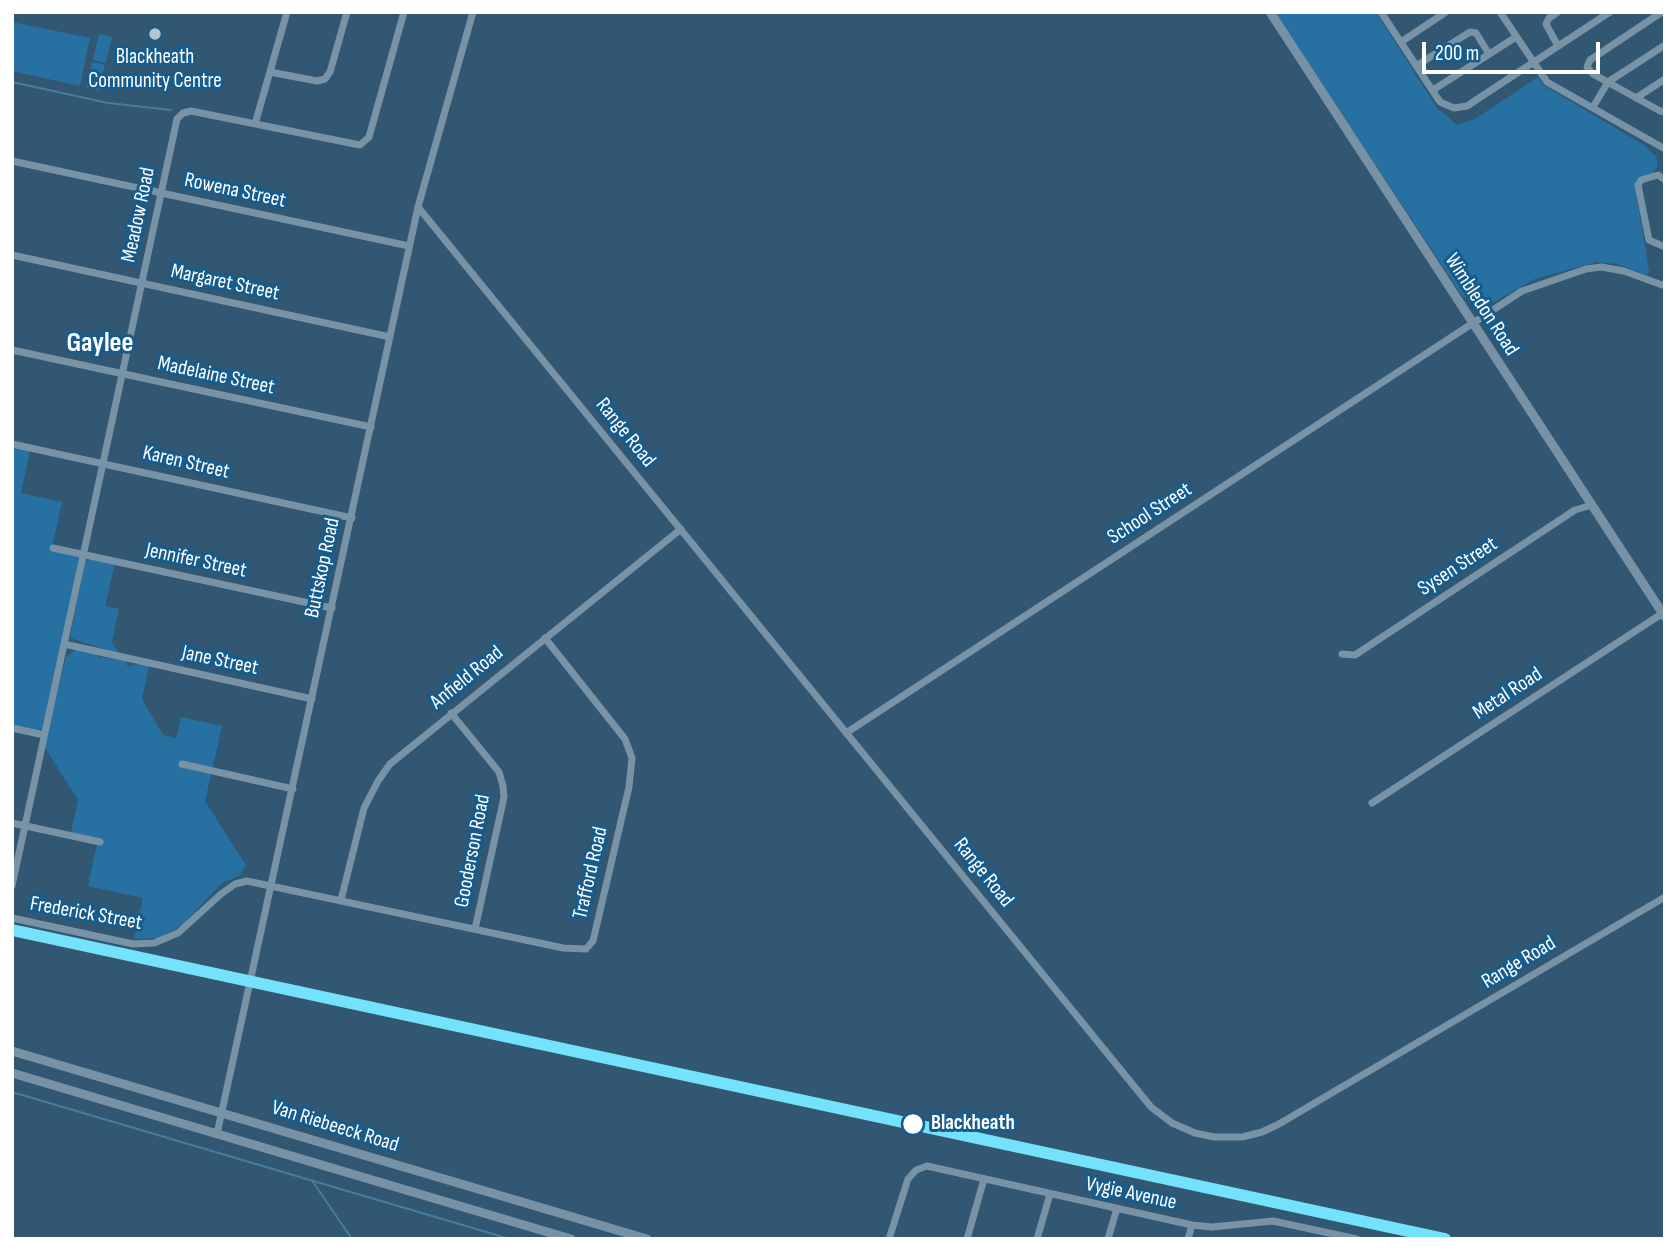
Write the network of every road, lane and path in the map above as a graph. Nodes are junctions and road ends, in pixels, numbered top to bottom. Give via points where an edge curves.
1 (287, 12) edge
2 (346, 12) edge
3 (404, 12) edge
4 (473, 12) edge
5 (1270, 12) edge
6 (1393, 12) edge
7 (1447, 12) edge
8 (1558, 12) edge
9 (1610, 12) edge
10 (1662, 12) edge
11 (1502, 13) edge
12 (1383, 15) edge
13 (1516, 37) junction
14 (1401, 42) junction
15 (1665, 45) edge
16 (1559, 46) junction
17 (1489, 54) junction
18 (1533, 63) junction
19 (1416, 66) junction
20 (270, 72) junction
21 (1665, 79) edge
22 (1608, 82) junction
23 (1433, 90) junction
24 (1636, 97) junction
25 (1593, 107) junction
26 (1665, 112) edge
27 (256, 124) junction
28 (1665, 149) edge
29 (12, 161) edge
30 (1665, 180) edge
31 (162, 193) junction
32 (418, 207) junction
33 (409, 246) junction
34 (1665, 247) edge
35 (12, 255) edge
36 (142, 283) junction
37 (1665, 286) edge
38 (1472, 324) junction
39 (390, 337) junction
40 (12, 350) edge
41 (123, 374) junction
42 (371, 427) junction
43 (12, 444) edge
44 (102, 463) junction
45 (1592, 505) junction
46 (352, 518) junction
47 (681, 530) junction
48 (53, 548) dead end
49 (82, 554) junction
50 (332, 608) junction
51 (1664, 615) edge
52 (545, 638) junction
53 (64, 644) junction
54 (1342, 654) dead end
55 (312, 699) junction
56 (451, 713) junction
57 (12, 728) edge
58 (846, 733) junction
59 (44, 735) junction
60 (182, 764) dead end
61 (293, 789) junction
62 (1372, 803) dead end
63 (12, 823) edge
64 (25, 825) junction
65 (100, 842) dead end
66 (272, 885) junction
67 (12, 886) edge
68 (1665, 897) edge
69 (341, 900) junction
70 (12, 918) edge
71 (475, 929) junction
72 (154, 943) joint
73 (12, 1051) edge
74 (12, 1073) edge
75 (223, 1112) junction
76 (217, 1134) junction
77 (984, 1179) junction
78 (1050, 1194) junction
79 (1117, 1208) junction
80 (1192, 1225) junction
81 (1340, 1237) edge
82 (570, 1239) edge
83 (647, 1239) edge
84 (889, 1239) edge
85 (967, 1239) edge
86 (1037, 1239) edge
87 (1108, 1239) edge
88 (1188, 1239) edge
89 (1357, 1239) edge

1 - 20 street
2 - 20 street via 331,69 324,79
3 - 27 street, Meadow Road via 364,143 355,146
4 - 32 street, Buttskop Road
5 - 38 main road, Wimbledon Road
6 - 12 street
7 - 14 street
8 - 16 street via 1546,24
9 - 16 street
10 - 22 street via 1589,62 1590,72
11 - 13 street
12 - 14 street
13 - 17 street
13 - 18 street
14 - 19 street
15 - 22 street
16 - 18 street
17 - 19 street via 1476,33 1470,32
17 - 23 street
18 - 23 street via 1464,107 1443,105
18 - 25 street via 1547,82
19 - 23 street
20 - 27 street
21 - 24 street
22 - 24 street
22 - 25 street
24 - 26 street
25 - 28 street
27 - 31 street, Meadow Road via 191,111 180,114
29 - 31 street, Rowena Street
30 - 34 street via 1658,175 1639,183 1638,190 1648,240
31 - 33 street, Rowena Street
31 - 36 street, Meadow Road
32 - 33 street, Buttskop Road
32 - 47 street, Range Road
33 - 39 street, Buttskop Road
35 - 36 street, Margaret Street
36 - 39 street, Margaret Street
36 - 41 street, Meadow Road
37 - 38 street, School Street via 1615,268 1593,268 1528,288
38 - 45 main road, Wimbledon Road
38 - 58 street, School Street
39 - 42 street, Buttskop Road
40 - 41 street, Madelaine Street
41 - 42 street, Madelaine Street
41 - 44 street, Meadow Road
42 - 46 street, Buttskop Road
43 - 44 street, Karen Street
44 - 46 street, Karen Street
44 - 49 street, Meadow Road
45 - 51 main road, Wimbledon Road
45 - 54 street, Sysen Street via 1575,510 1356,655
46 - 50 street, Buttskop Road
47 - 52 street, Anfield Road
47 - 58 street, Range Road
48 - 49 street, Jennifer Street
49 - 50 street, Jennifer Street
49 - 53 street, Meadow Road
50 - 55 street, Buttskop Road
51 - 62 street, Metal Road
52 - 56 street, Anfield Road
52 - 71 street, Trafford Road via 625,739 632,758 593,941 582,950
53 - 55 street, Jane Street
53 - 59 street, Meadow Road
55 - 61 street, Buttskop Road
56 - 69 street, Anfield Road via 398,756 378,781 364,808
56 - 71 street, Gooderson Road via 499,772 503,786
57 - 59 street
58 - 68 street, Range Road via 1151,1107 1172,1123 1205,1135 1242,1136 1279,1124
59 - 64 street, Meadow Road
60 - 61 street
61 - 66 street, Buttskop Road
63 - 64 street
64 - 65 street
64 - 67 street, Meadow Road
66 - 69 street, Trafford Road
66 - 72 street, Trafford Road via 235,884 178,933
66 - 75 street, Buttskop Road
69 - 71 street, Trafford Road
70 - 72 street, Frederick Street via 133,944
73 - 75 main road, Van Riebeeck Road
74 - 76 main road, Van Riebeeck Road
75 - 76 street, Buttskop Road
75 - 83 main road, Van Riebeeck Road
76 - 82 main road, Van Riebeeck Road
77 - 78 street, Vygie Avenue
77 - 84 street, Vygie Avenue via 927,1167 913,1172
77 - 85 street
78 - 79 street, Vygie Avenue
78 - 86 street
79 - 80 street, Vygie Avenue
79 - 87 street
80 - 81 street, Vygie Avenue via 1273,1221
80 - 88 street
81 - 89 street, Vygie Avenue

